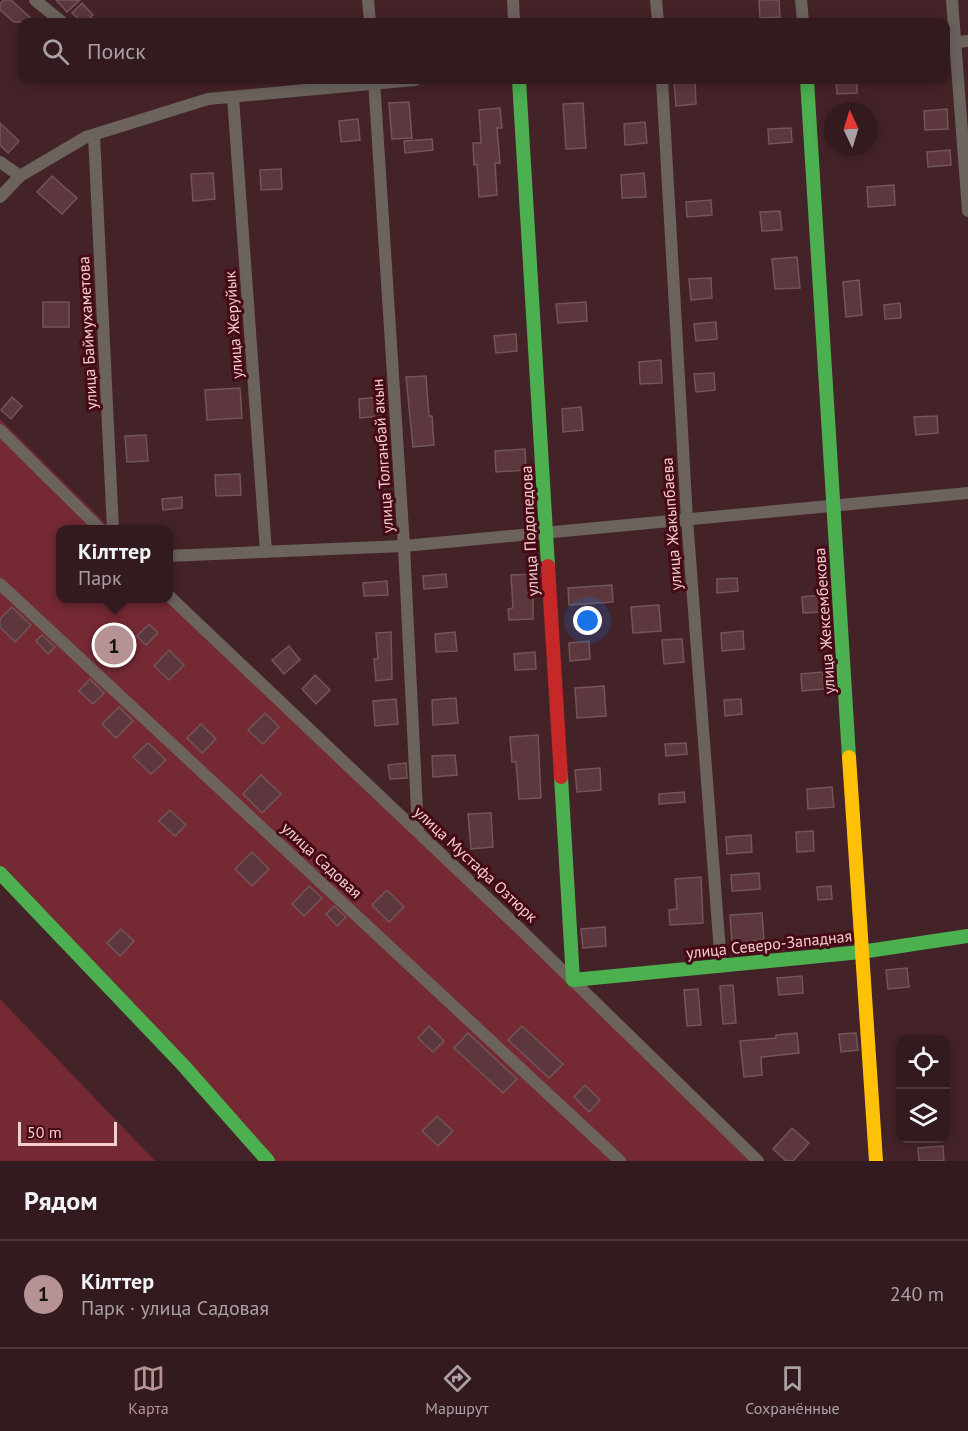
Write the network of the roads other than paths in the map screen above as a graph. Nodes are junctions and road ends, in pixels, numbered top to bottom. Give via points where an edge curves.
1 (34, 0) edge
2 (368, 0) edge
3 (513, 0) edge
4 (656, 0) edge
5 (801, 0) edge
6 (952, 0) edge
7 (57, 18) edge
8 (370, 18) edge
9 (514, 18) edge
10 (658, 18) edge
11 (803, 18) edge
12 (968, 41) edge
13 (950, 42) edge
14 (348, 84) edge
15 (374, 84) edge
16 (519, 84) edge
17 (662, 84) edge
18 (807, 84) edge
19 (233, 97) junction
20 (94, 135) junction
21 (0, 162) edge
22 (20, 176) junction
23 (0, 197) edge
24 (968, 211) edge
25 (0, 430) edge
26 (968, 493) edge
27 (833, 507) junction
28 (687, 519) junction
29 (96, 525) edge
30 (113, 525) edge
31 (546, 532) junction
32 (404, 546) junction
33 (266, 552) junction
34 (173, 556) edge
35 (0, 584) edge
36 (173, 600) edge
37 (418, 831) junction
38 (0, 873) edge
39 (968, 936) edge
40 (861, 952) junction
41 (721, 965) junction
42 (573, 980) junction
43 (268, 1161) edge
44 (620, 1161) edge
45 (759, 1161) edge
46 (876, 1161) edge

1 - 7 street
2 - 8 street
3 - 9 street
4 - 10 street
5 - 11 street
6 - 13 street
12 - 13 street
13 - 24 street
14 - 19 street
15 - 32 street, улица Толганбай акын
16 - 31 street, улица Подопедова
17 - 28 street, улица Жакыпбаева
18 - 27 street, улица Жексембекова
19 - 20 street via 208,99
19 - 33 street, улица Жеруйык
20 - 22 street
20 - 30 street, улица Баймухаметова
21 - 22 street
22 - 23 street
25 - 29 street
26 - 27 street
27 - 28 street
27 - 40 street, улица Жексембекова
28 - 31 street
28 - 41 street, улица Жакыпбаева
31 - 32 street
31 - 42 street, улица Подопедова
32 - 33 street
32 - 37 street, улица Толганбай акын
33 - 34 street
35 - 44 street, улица Садовая
36 - 37 street, улица Мустафа Озтюрк
37 - 42 street, улица Мустафа Озтюрк
38 - 43 street via 183,1065
39 - 40 street, улица Северо-Западная
40 - 41 street, улица Северо-Западная
40 - 46 street, улица Жексембекова
41 - 42 street, улица Северо-Западная
42 - 45 street, улица Мустафа Озтюрк

